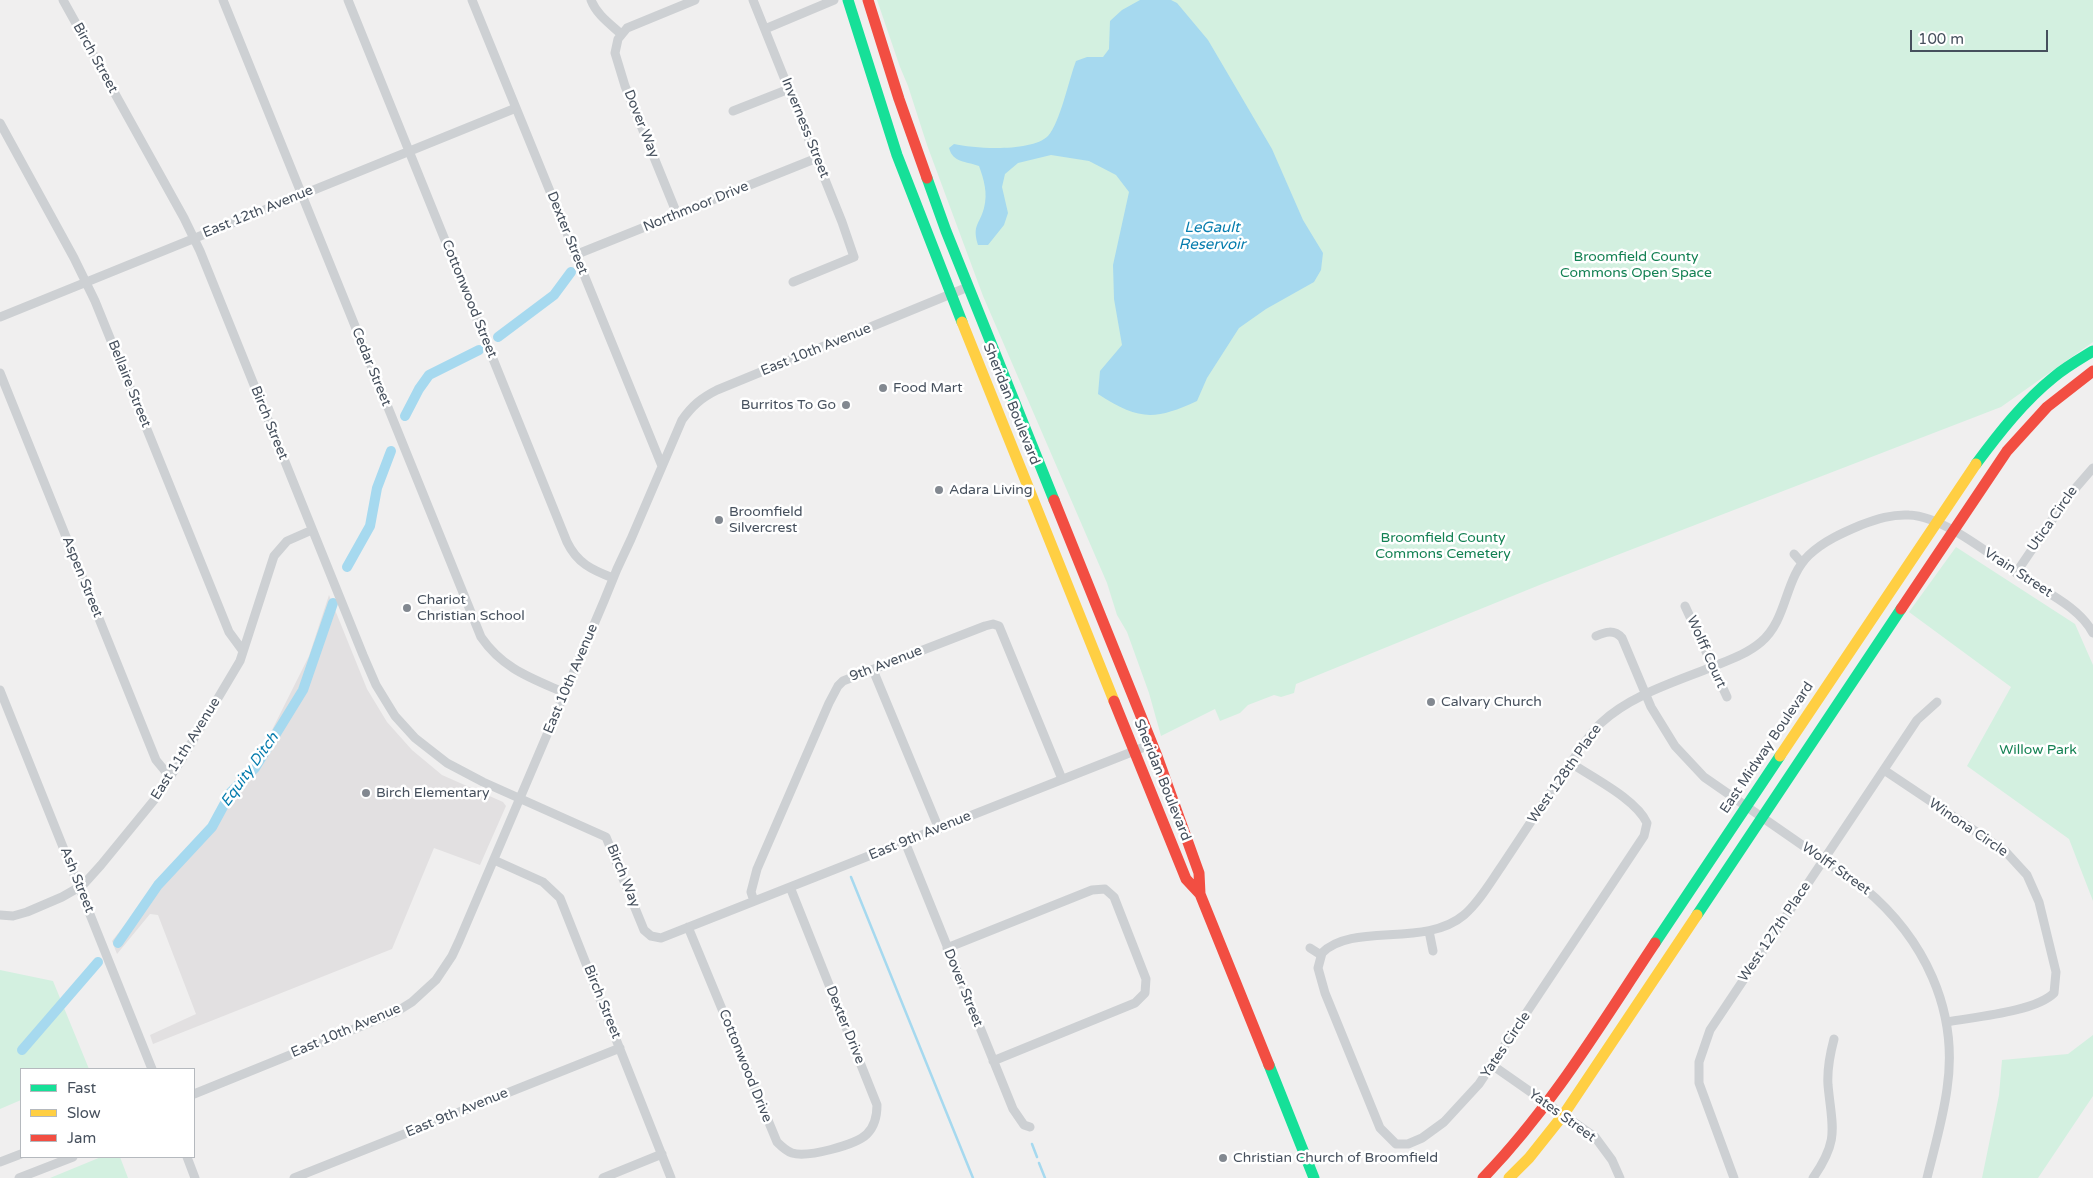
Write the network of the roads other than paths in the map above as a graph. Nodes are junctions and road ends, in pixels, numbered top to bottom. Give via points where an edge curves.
1 (63, 0) edge
2 (223, 0) edge
3 (348, 0) edge
4 (472, 0) edge
5 (591, 0) edge
6 (695, 0) edge
7 (753, 0) edge
8 (834, 0) edge
9 (848, 0) edge
10 (868, 0) edge
11 (765, 28) junction
12 (621, 34) junction
13 (789, 89) junction
14 (516, 108) junction
15 (733, 111) dead end
16 (0, 123) edge
17 (409, 151) junction
18 (817, 158) junction
19 (302, 195) junction
20 (678, 214) junction
21 (194, 238) junction
22 (575, 255) junction
23 (86, 281) junction
24 (793, 282) dead end
25 (968, 287) junction
26 (950, 295) junction
27 (0, 317) edge
28 (2093, 351) edge
29 (2093, 371) edge
30 (0, 374) edge
31 (662, 466) junction
32 (2093, 468) edge
33 (1936, 523) junction
34 (312, 530) junction
35 (1954, 531) junction
36 (1794, 554) dead end
37 (1802, 563) junction
38 (2016, 572) junction
39 (613, 578) junction
40 (1685, 606) dead end
41 (2093, 633) edge
42 (1596, 636) dead end
43 (243, 652) junction
44 (1713, 667) junction
45 (873, 670) junction
46 (0, 690) edge
47 (565, 693) junction
48 (1646, 694) junction
49 (1727, 697) dead end
50 (1937, 702) dead end
51 (1152, 744) junction
52 (1134, 751) junction
53 (1571, 763) junction
54 (1884, 770) junction
55 (170, 777) junction
56 (1062, 779) junction
57 (521, 799) junction
58 (1746, 807) junction
59 (1762, 818) junction
60 (939, 828) junction
61 (905, 842) junction
62 (494, 860) junction
63 (1824, 860) junction
64 (80, 887) junction
65 (790, 887) junction
66 (1200, 894) junction
67 (754, 901) junction
68 (0, 914) edge
69 (688, 927) junction
70 (1429, 931) junction
71 (947, 948) junction
72 (1310, 948) dead end
73 (1433, 951) dead end
74 (1321, 955) junction
75 (1947, 1022) junction
76 (1834, 1039) dead end
77 (620, 1048) junction
78 (993, 1061) junction
79 (1492, 1065) junction
80 (152, 1068) edge
81 (195, 1094) edge
82 (1547, 1104) junction
83 (1564, 1114) junction
84 (1030, 1128) dead end
85 (839, 1146) joint
86 (20, 1154) edge
87 (662, 1154) junction
88 (69, 1158) edge
89 (187, 1158) edge
90 (0, 1162) edge
91 (19, 1178) edge
92 (195, 1178) edge
93 (294, 1178) edge
94 (603, 1178) edge
95 (671, 1178) edge
96 (1314, 1178) edge
97 (1483, 1178) edge
98 (1509, 1178) edge
99 (1620, 1178) edge
100 (1734, 1178) edge
101 (1813, 1178) edge
102 (1928, 1178) edge

1 - 21 street, Birch Street
2 - 19 street, Cedar Street
3 - 17 street, Cottonwood Street
4 - 14 street, Dexter Street
5 - 12 street via 602,18
6 - 12 street via 633,24
7 - 11 street, Inverness Street
8 - 11 street
9 - 26 main road, Sheridan Boulevard via 897,155
10 - 25 main road, Sheridan Boulevard via 922,166
11 - 13 street, Inverness Street
12 - 20 street, Dover Way via 615,46 617,64
13 - 15 street
13 - 18 street, Inverness Street
14 - 17 street, East 12th Avenue
14 - 22 street, Dexter Street
16 - 23 street, Bellaire Street
17 - 19 street, East 12th Avenue
17 - 39 street, Cottonwood Street via 567,542 579,561
18 - 20 street, Northmoor Drive
18 - 24 street, Inverness Street via 854,257
19 - 21 street, East 12th Avenue
19 - 47 street, Cedar Street via 481,637 506,665
20 - 22 street, Northmoor Drive
21 - 23 street, East 12th Avenue
21 - 34 street, Birch Street
22 - 31 street, Dexter Street
23 - 27 street, East 12th Avenue
23 - 43 street, Bellaire Street via 229,632
25 - 26 street, East 10th Avenue
25 - 51 main road, Sheridan Boulevard
26 - 31 street, East 10th Avenue via 702,398 682,420
26 - 52 main road, Sheridan Boulevard
28 - 33 main road, East Midway Boulevard via 2055,376 2017,412
29 - 35 main road via 2054,400 2018,438
30 - 55 street, Aspen Street via 156,760
31 - 39 street, East 10th Avenue
32 - 38 street, Utica Circle via 2067,498
33 - 35 street, Vrain Street
33 - 37 street, West 128th Place via 1908,515 1879,518 1828,540
33 - 58 main road, East Midway Boulevard
34 - 43 street, East 11th Avenue via 287,541 274,556
34 - 57 street, Birch Street via 376,685 395,716 415,738 446,763
35 - 38 street, Vrain Street
35 - 59 main road
36 - 37 street
37 - 44 street, West 128th Place via 1778,622 1766,638 1750,650
38 - 41 street, Vrain Street via 2070,608
39 - 47 street, East 10th Avenue
40 - 44 street, Wolff Court
42 - 48 street, Wolff Street via 1612,632 1622,638
43 - 55 street, East 11th Avenue
44 - 48 street, West 128th Place
44 - 49 street, Wolff Court
45 - 56 street, 9th Avenue via 985,626 999,626
45 - 60 street
45 - 67 street, 9th Avenue via 843,681 829,703 757,869 751,892
46 - 64 street, Ash Street
47 - 57 street, East 10th Avenue
48 - 53 street, West 128th Place via 1601,722
48 - 58 street, Wolff Street via 1675,746 1704,777
50 - 54 street, West 127th Place via 1918,720
51 - 52 street, East 9th Avenue
51 - 66 main road, Sheridan Boulevard via 1199,873
52 - 56 street, East 9th Avenue
52 - 66 main road, Sheridan Boulevard via 1186,879
53 - 70 street, West 128th Place via 1474,906 1456,921
53 - 79 street, Yates Circle via 1627,801 1651,822 1632,856
54 - 63 street, West 127th Place
54 - 75 street, Winona Circle via 2005,851 2027,875 2039,902 2056,972 2054,993 2028,1007
55 - 64 street, East 11th Avenue
56 - 60 street, East 9th Avenue
57 - 62 street, East 10th Avenue
57 - 69 street, Birch Way via 606,837 646,932 651,936 661,938
58 - 59 street, Wolff Street
58 - 82 main road, East Midway Boulevard
59 - 63 street, Wolff Street
59 - 83 main road
60 - 61 street, East 9th Avenue
61 - 65 street, East 9th Avenue
61 - 71 street, Dover Street
62 - 77 street, Birch Street via 543,882 560,898
62 - 81 street, East 10th Avenue via 452,956 436,980 412,1002 396,1012
63 - 75 street, Wolff Street via 1882,902 1910,935 1924,957
63 - 100 street, West 127th Place via 1710,1030 1702,1048 1698,1072 1702,1096
64 - 68 street, East 11th Avenue via 27,912 13,916
64 - 80 street, Ash Street
65 - 67 street, East 9th Avenue
65 - 85 street, Dexter Drive via 876,1105 876,1116 868,1133
66 - 96 main road, Sheridan Boulevard
67 - 69 street, East 9th Avenue
69 - 85 street, Cottonwood Drive via 777,1142 792,1153 806,1155
70 - 73 street
70 - 74 street, West 128th Place via 1339,941 1327,947
71 - 78 street, Dover Street
71 - 78 street via 1092,890 1105,888 1114,897 1146,980 1141,998 1135,1004
72 - 74 street
74 - 79 street, Yates Circle via 1318,968 1325,993 1380,1128 1394,1147 1422,1138 1444,1122 1462,1105
75 - 102 street, Wolff Street via 1948,1088
76 - 101 street via 1828,1076 1834,1130 1824,1162
77 - 87 street, Birch Street
77 - 93 street, East 9th Avenue
78 - 84 street, Dover Street via 1014,1109 1024,1125
79 - 82 street, Yates Street
82 - 83 street, Yates Street
82 - 97 main road, East Midway Boulevard via 1517,1143
83 - 98 main road
83 - 99 street, Yates Street via 1595,1137 1612,1160
86 - 90 street
87 - 94 street
87 - 95 street, Birch Street
88 - 91 street
89 - 92 street

